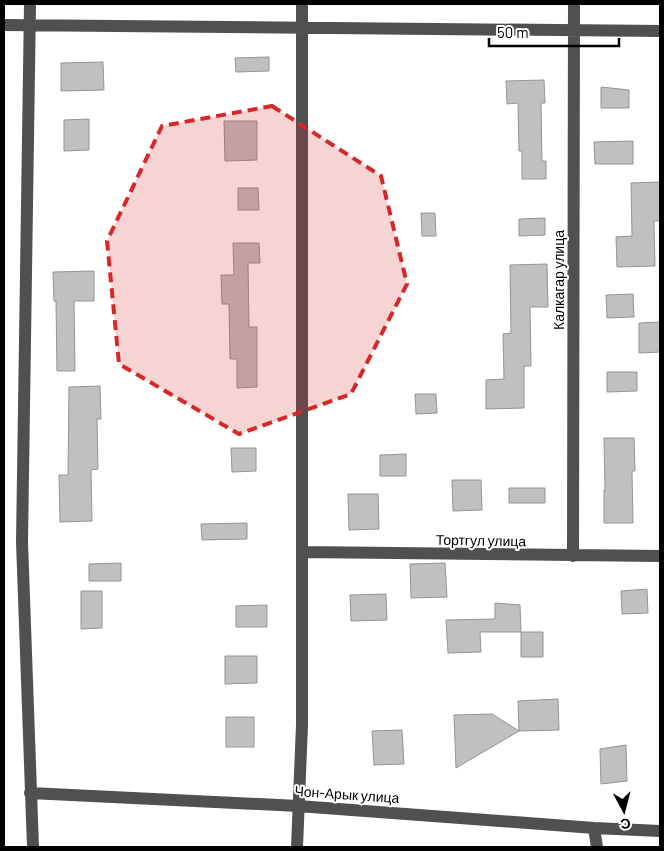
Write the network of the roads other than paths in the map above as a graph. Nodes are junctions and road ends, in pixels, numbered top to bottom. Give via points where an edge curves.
1 (30, 4) edge
2 (302, 4) edge
3 (574, 4) edge
4 (4, 24) edge
5 (30, 25) junction
6 (302, 28) junction
7 (574, 30) junction
8 (660, 31) edge
9 (302, 552) junction
10 (573, 556) junction
11 (660, 556) edge
12 (30, 793) junction
13 (298, 806) junction
14 (594, 828) junction
15 (660, 831) edge
16 (33, 847) edge
17 (296, 847) edge
18 (597, 847) edge

1 - 5 street
2 - 6 street
3 - 7 street, Калкагар улица
4 - 5 street
5 - 6 street
5 - 12 street via 22,542
6 - 7 street
6 - 9 street
7 - 8 street
7 - 10 street, Калкагар улица
9 - 10 street, Тортгул улица
9 - 13 street via 302,725
10 - 11 street, Тортгул улица
12 - 13 street, Чон-Арык улица
12 - 16 street
13 - 14 street, Чон-Арык улица
13 - 17 street
14 - 15 street, Чон-Арык улица
14 - 18 street

